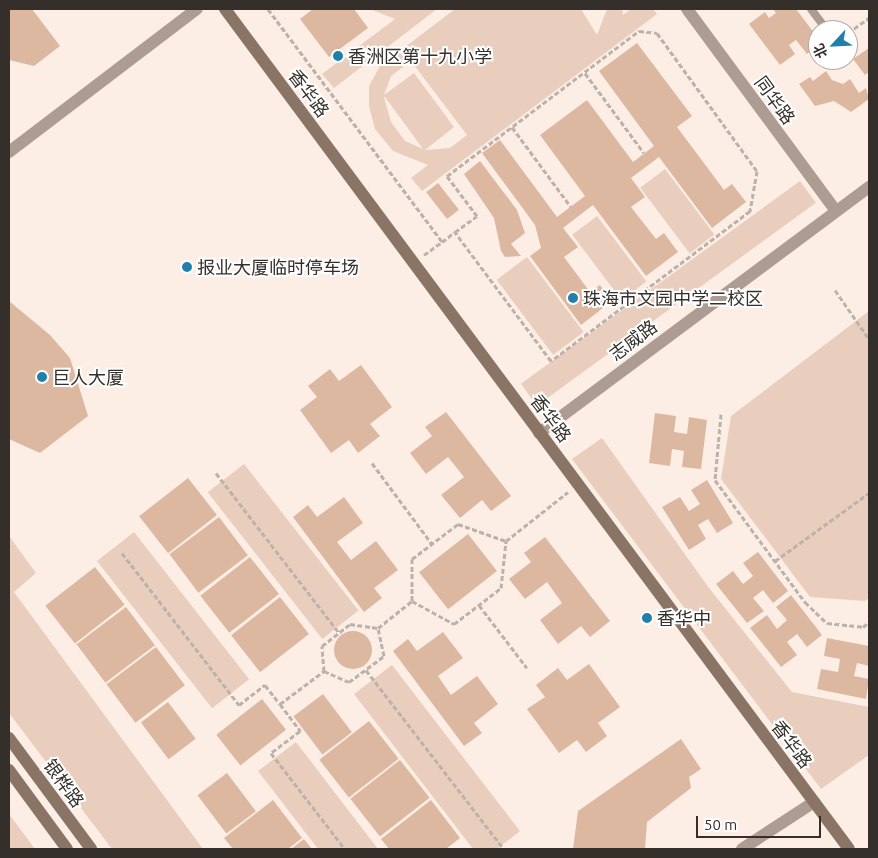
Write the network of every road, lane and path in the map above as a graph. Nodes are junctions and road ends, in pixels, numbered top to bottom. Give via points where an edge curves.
1 (197, 9) edge
2 (224, 9) edge
3 (268, 9) edge
4 (687, 9) edge
5 (811, 9) edge
6 (869, 18) edge
7 (819, 20) edge
8 (858, 26) edge
9 (584, 72) junction
10 (512, 127) junction
11 (9, 152) edge
12 (644, 153) dead end
13 (869, 187) edge
14 (571, 207) dead end
15 (836, 211) junction
16 (455, 232) junction
17 (442, 242) junction
18 (413, 263) junction
19 (835, 290) dead end
20 (869, 339) edge
21 (721, 414) dead end
22 (539, 432) junction
23 (372, 463) dead end
24 (216, 473) dead end
25 (578, 484) junction
26 (869, 493) edge
27 (506, 541) junction
28 (432, 544) junction
29 (122, 553) dead end
30 (775, 561) junction
31 (412, 601) junction
32 (479, 605) junction
33 (869, 622) edge
34 (378, 628) junction
35 (338, 633) junction
36 (527, 668) dead end
37 (366, 670) junction
38 (324, 671) junction
39 (280, 704) junction
40 (9, 738) edge
41 (9, 770) edge
42 (814, 802) junction
43 (67, 849) edge
44 (91, 849) edge
45 (345, 849) edge
46 (504, 849) edge
47 (742, 849) edge
48 (848, 849) edge

1 - 11 street
2 - 18 street, 香华路
3 - 17 path
4 - 15 street, 同华路
5 - 7 lane
6 - 8 path
9 - 10 path
9 - 12 path
9 - 16 path via 639,31 657,33 757,171 750,211 552,362
10 - 14 path
10 - 16 path via 447,176 477,216
13 - 15 street, 志威路
15 - 22 street, 志威路
16 - 17 path
17 - 18 path
18 - 22 street, 香华路
19 - 20 path
21 - 30 path via 714,480
22 - 25 street, 香华路
23 - 28 path
24 - 35 path
25 - 27 path
25 - 42 street, 香华路
26 - 30 path
27 - 28 path via 458,524
27 - 32 path via 501,588
28 - 31 path via 412,560
29 - 39 path via 239,705 265,685
30 - 33 path via 805,602 827,623 863,627
31 - 32 path via 454,624
31 - 34 path
32 - 36 path
34 - 35 path via 350,624
34 - 37 path via 384,656
35 - 38 path via 322,646
37 - 38 path via 350,682
37 - 46 path
38 - 39 path
39 - 45 path via 300,731 271,753
40 - 44 street, 银桦路
41 - 43 street, 银桦路
42 - 47 street
42 - 48 street, 香华路

